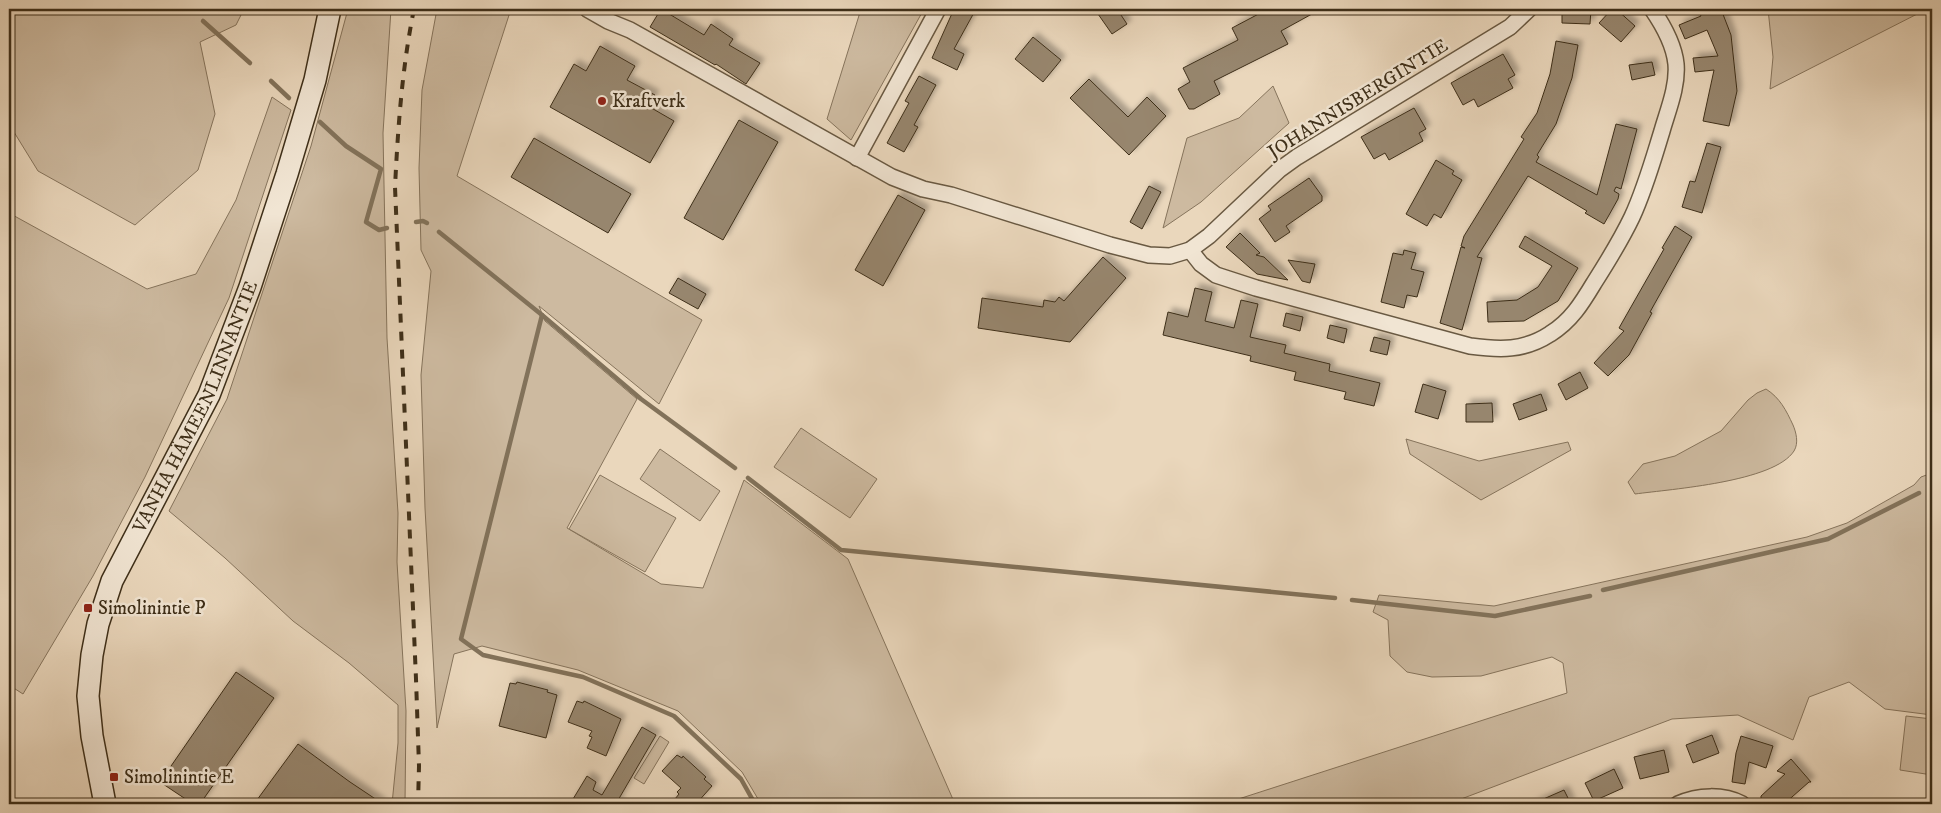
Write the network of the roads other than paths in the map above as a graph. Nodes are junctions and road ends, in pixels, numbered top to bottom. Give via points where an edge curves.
1 (330, 9) edge
2 (587, 9) edge
3 (938, 9) edge
4 (1529, 9) edge
5 (1652, 9) edge
6 (857, 158) junction
7 (1190, 250) junction
8 (105, 804) edge
9 (1678, 804) edge
10 (1742, 804) edge

1 - 8 street, VANHA HÄMEENLINNANTIE via 315,80 247,296 209,395 112,581 98,624 88,696
2 - 6 street
3 - 6 street
4 - 7 street, JOHANNISBERGINTIE via 1486,43 1297,157
5 - 7 street via 1670,40 1676,64 1674,88 1647,179 1613,253 1576,312 1536,342 1496,350 1470,346 1216,275
6 - 7 street via 923,189 1141,253 1170,256
9 - 10 street via 1705,797 1726,798

